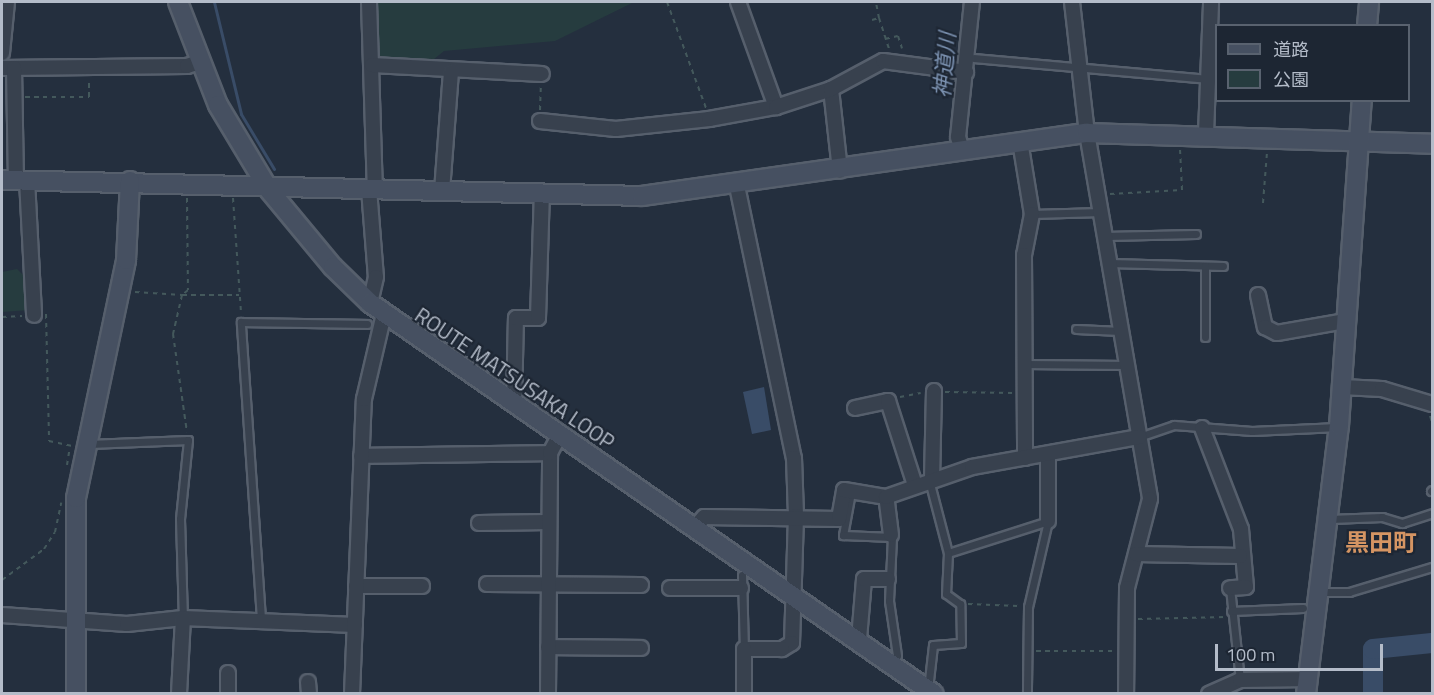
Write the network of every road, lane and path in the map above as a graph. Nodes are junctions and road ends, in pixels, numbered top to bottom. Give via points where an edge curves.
1 (7, 2) edge
2 (178, 2) edge
3 (369, 2) edge
4 (667, 2) edge
5 (738, 2) edge
6 (876, 2) edge
7 (972, 2) edge
8 (1072, 2) edge
9 (1211, 2) edge
10 (1369, 2) edge
11 (879, 18) junction
12 (872, 20) dead end
13 (1367, 24) edge
14 (885, 39) junction
15 (2, 46) edge
16 (902, 48) dead end
17 (889, 49) dead end
18 (2, 53) edge
19 (974, 58) dead end
20 (199, 62) junction
21 (372, 65) junction
22 (89, 67) junction
23 (8, 68) edge
24 (1079, 68) junction
25 (451, 71) junction
26 (966, 72) junction
27 (542, 74) joint
28 (1208, 79) junction
29 (831, 89) junction
30 (14, 97) junction
31 (1362, 102) edge
32 (776, 107) junction
33 (710, 119) junction
34 (540, 122) joint
35 (1087, 133) junction
36 (1179, 133) junction
37 (1206, 134) junction
38 (1269, 136) junction
39 (1020, 141) junction
40 (1359, 141) junction
41 (1432, 144) edge
42 (962, 150) junction
43 (840, 171) junction
44 (15, 180) edge
45 (130, 181) junction
46 (184, 184) junction
47 (737, 186) junction
48 (232, 187) junction
49 (269, 190) junction
50 (372, 190) junction
51 (442, 191) junction
52 (542, 194) junction
53 (1098, 195) junction
54 (1263, 203) dead end
55 (1101, 212) junction
56 (1032, 214) junction
57 (1196, 234) dead end
58 (1105, 236) junction
59 (1109, 263) junction
60 (1205, 266) junction
61 (1223, 266) dead end
62 (120, 291) junction
63 (182, 295) junction
64 (239, 295) junction
65 (1258, 295) dead end
66 (377, 308) junction
67 (34, 315) junction
68 (2, 317) edge
69 (1346, 321) junction
70 (241, 322) junction
71 (366, 324) dead end
72 (1076, 329) dead end
73 (1121, 331) junction
74 (1205, 337) dead end
75 (1024, 364) junction
76 (1127, 365) junction
77 (1342, 387) junction
78 (934, 391) junction
79 (1024, 393) junction
80 (895, 398) dead end
81 (514, 404) junction
82 (1432, 404) edge
83 (855, 408) dead end
84 (1339, 426) junction
85 (1202, 428) junction
86 (176, 434) dead end
87 (559, 436) junction
88 (1139, 437) junction
89 (79, 445) junction
90 (550, 453) junction
91 (361, 456) junction
92 (1048, 456) junction
93 (1025, 458) junction
94 (65, 476) dead end
95 (931, 480) junction
96 (915, 486) junction
97 (851, 492) junction
98 (62, 496) dead end
99 (886, 497) junction
100 (1432, 513) edge
101 (796, 516) junction
102 (1328, 519) junction
103 (549, 522) junction
104 (1048, 522) junction
105 (479, 523) dead end
106 (696, 526) junction
107 (891, 535) junction
108 (948, 553) junction
109 (1136, 554) junction
110 (1240, 556) junction
111 (1432, 567) edge
112 (888, 579) junction
113 (2, 580) edge
114 (741, 582) joint
115 (487, 584) dead end
116 (548, 585) junction
117 (641, 585) dead end
118 (356, 586) junction
119 (422, 586) dead end
120 (670, 588) dead end
121 (1230, 588) joint
122 (1319, 592) junction
123 (794, 596) junction
124 (960, 604) junction
125 (1028, 607) junction
126 (1303, 608) dead end
127 (1231, 614) junction
128 (2, 615) edge
129 (183, 618) junction
130 (261, 619) junction
131 (1127, 619) junction
132 (76, 621) junction
133 (354, 625) junction
134 (859, 639) junction
135 (548, 647) junction
136 (641, 648) dead end
137 (744, 649) junction
138 (1028, 651) junction
139 (1126, 651) junction
140 (897, 655) dead end
141 (228, 673) dead end
142 (1240, 680) junction
143 (1307, 686) edge
144 (931, 691) edge
145 (76, 693) edge
146 (179, 693) edge
147 (228, 693) edge
148 (352, 693) edge
149 (548, 693) edge
150 (744, 693) edge
151 (1027, 693) edge
152 (1126, 693) edge
153 (1209, 693) edge

1 - 15 street
2 - 20 street, ROUTE MATSUSAKA LOOP
3 - 21 street
4 - 33 path
5 - 32 street
6 - 11 path
7 - 26 street
8 - 24 street
9 - 28 street
10 - 13 street
11 - 12 path
11 - 14 path
14 - 16 path via 898,36
14 - 17 path
15 - 18 street
19 - 24 lane
20 - 22 street
20 - 49 street, ROUTE MATSUSAKA LOOP via 218,105
21 - 25 street
21 - 50 street
22 - 23 street
22 - 30 path via 89,97
23 - 30 street
24 - 28 lane
24 - 35 street
25 - 27 street
25 - 51 street
26 - 29 street via 883,61
26 - 42 street via 958,137
27 - 34 path
28 - 37 street
29 - 32 street
29 - 43 street
30 - 44 street
31 - 40 street
32 - 33 street
33 - 34 street via 616,129
35 - 36 street
35 - 39 street
35 - 53 street
36 - 37 street
36 - 53 path via 1182,190
37 - 38 street
38 - 40 street
38 - 54 path
39 - 42 street
39 - 56 street
40 - 41 street
40 - 69 street
42 - 43 street
43 - 47 street
44 - 45 street
44 - 67 street
45 - 46 street
45 - 62 street
46 - 48 street
46 - 63 path via 188,290
47 - 52 street via 664,195
47 - 101 street via 794,458
48 - 49 street
48 - 64 path
49 - 50 street
49 - 66 street, ROUTE MATSUSAKA LOOP via 333,267
50 - 51 street
50 - 66 street
51 - 52 street
52 - 81 street via 538,318 516,318
53 - 55 street
55 - 56 lane
55 - 58 street
56 - 75 street via 1024,255
57 - 58 lane
58 - 59 street
59 - 60 lane
59 - 73 street
60 - 61 lane
60 - 74 lane
62 - 63 path
62 - 89 street
63 - 64 path
63 - 86 path via 173,334 187,434
64 - 70 path
65 - 69 street via 1266,327 1277,333
66 - 81 street, ROUTE MATSUSAKA LOOP
66 - 91 street
67 - 68 path
67 - 89 path via 50,314 49,441
69 - 77 street
70 - 71 lane
70 - 130 lane
72 - 73 lane
73 - 76 street
75 - 76 lane
75 - 79 street
76 - 88 street
77 - 82 street via 1382,389
77 - 84 street
78 - 79 path
78 - 80 path
78 - 95 street
79 - 93 street
81 - 87 street, ROUTE MATSUSAKA LOOP
83 - 96 street via 888,401
84 - 85 lane
84 - 102 street
85 - 88 lane via 1174,425
85 - 110 street via 1236,513
87 - 90 street
87 - 106 street, ROUTE MATSUSAKA LOOP
88 - 92 street
88 - 109 street via 1150,499
89 - 94 path
89 - 129 lane via 188,440 180,519
89 - 132 street
90 - 91 street
90 - 103 street
91 - 118 street
92 - 93 street
92 - 104 street
93 - 95 street
95 - 96 street
95 - 108 lane
96 - 99 street
97 - 99 street
97 - 101 street via 844,490 839,519
97 - 107 lane via 843,535
98 - 113 path via 55,532 44,549
99 - 107 street
100 - 102 lane via 1402,523 1383,517
101 - 106 street via 704,517
101 - 123 street
102 - 122 street
103 - 105 street
103 - 116 street
104 - 108 lane
104 - 125 lane
106 - 123 street, ROUTE MATSUSAKA LOOP
107 - 112 lane
108 - 124 lane via 946,594
109 - 110 street
109 - 131 street
110 - 121 street via 1246,587
111 - 122 lane via 1349,592
112 - 134 street via 864,579
112 - 140 lane
114 - 120 street
114 - 137 lane
115 - 116 street
116 - 117 street
116 - 135 street
118 - 119 street
118 - 133 street
121 - 127 lane
122 - 143 street
123 - 134 street, ROUTE MATSUSAKA LOOP
123 - 137 street via 792,643 782,649
124 - 125 path
124 - 144 lane via 961,643 933,645
125 - 138 lane
126 - 127 lane
127 - 131 path
127 - 142 lane
128 - 132 street
129 - 130 street
129 - 132 street via 162,624
129 - 146 street
130 - 133 street
131 - 139 street
132 - 145 street
133 - 148 street
134 - 144 street, ROUTE MATSUSAKA LOOP
135 - 136 street
135 - 149 street
137 - 150 street
138 - 139 path
138 - 151 lane
139 - 152 street
141 - 147 street
142 - 143 street
142 - 153 street

